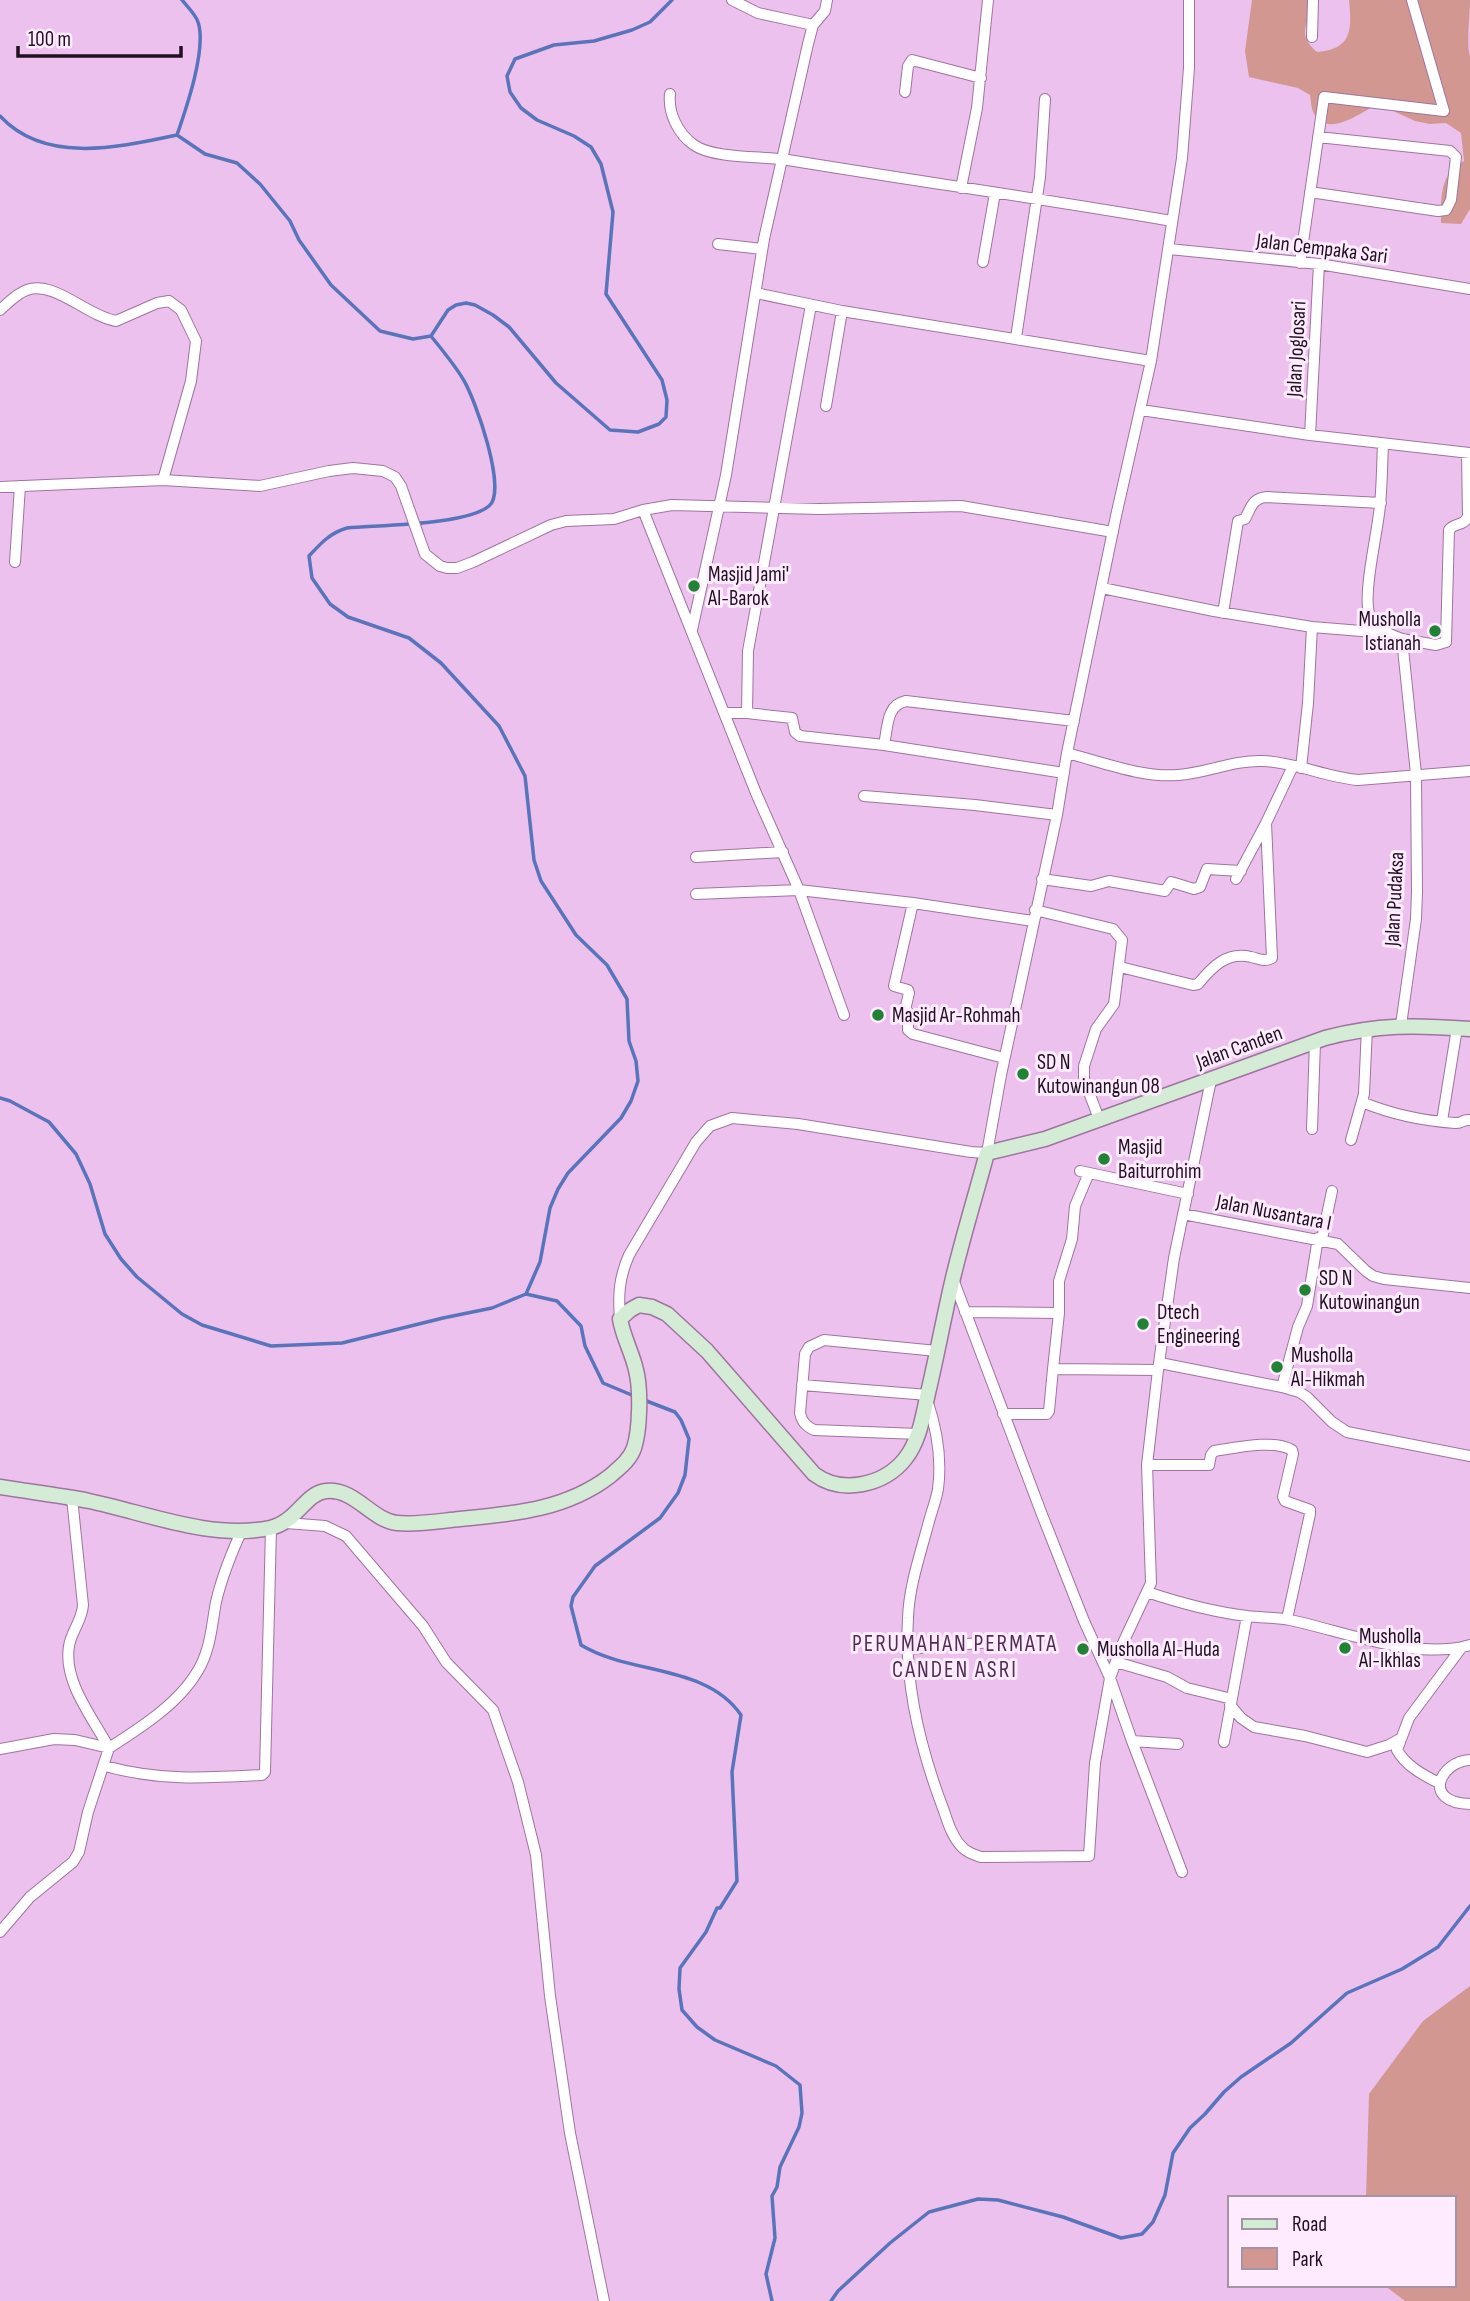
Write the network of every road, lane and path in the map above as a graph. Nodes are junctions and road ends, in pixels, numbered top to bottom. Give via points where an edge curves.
1 (732, 0) edge
2 (827, 0) edge
3 (988, 0) edge
4 (1189, 0) edge
5 (1313, 0) edge
6 (1412, 0) edge
7 (813, 25) junction
8 (1312, 37) dead end
9 (981, 78) junction
10 (905, 92) dead end
11 (670, 94) dead end
12 (1045, 99) dead end
13 (1318, 137) junction
14 (782, 159) junction
15 (961, 188) junction
16 (1310, 192) junction
17 (995, 193) junction
18 (1037, 198) junction
19 (1172, 221) junction
20 (718, 244) dead end
21 (1169, 248) junction
22 (762, 249) junction
23 (983, 262) dead end
24 (1300, 263) junction
25 (1319, 264) junction
26 (1470, 289) edge
27 (756, 293) junction
28 (811, 305) junction
29 (0, 310) edge
30 (842, 311) junction
31 (1016, 338) junction
32 (1151, 361) junction
33 (826, 406) dead end
34 (1141, 410) junction
35 (1310, 435) junction
36 (1383, 445) junction
37 (1469, 453) edge
38 (163, 481) junction
39 (20, 486) junction
40 (0, 487) edge
41 (1381, 503) junction
42 (719, 507) junction
43 (774, 508) junction
44 (643, 510) junction
45 (1113, 532) junction
46 (15, 562) dead end
47 (1102, 588) junction
48 (1223, 612) junction
49 (1312, 627) junction
50 (692, 630) junction
51 (1386, 633) junction
52 (1402, 639) junction
53 (725, 713) junction
54 (747, 713) junction
55 (1074, 721) junction
56 (884, 744) junction
57 (1067, 753) junction
58 (1297, 767) junction
59 (1470, 771) edge
60 (1064, 773) junction
61 (1416, 774) junction
62 (864, 796) dead end
63 (1057, 815) junction
64 (1266, 823) junction
65 (783, 852) junction
66 (696, 857) dead end
67 (1042, 879) junction
68 (799, 890) junction
69 (696, 894) dead end
70 (913, 903) junction
71 (1035, 910) junction
72 (1033, 921) junction
73 (1120, 967) junction
74 (844, 1015) dead end
75 (1401, 1025) junction
76 (1367, 1028) junction
77 (1464, 1029) edge
78 (1315, 1042) junction
79 (1004, 1058) junction
80 (1211, 1080) junction
81 (1363, 1102) junction
82 (1099, 1119) junction
83 (1470, 1119) edge
84 (1442, 1121) junction
85 (1312, 1129) dead end
86 (1351, 1140) dead end
87 (987, 1153) junction
88 (1332, 1191) dead end
89 (1188, 1194) junction
90 (1183, 1214) junction
91 (1320, 1239) junction
92 (953, 1278) junction
93 (1470, 1288) edge
94 (965, 1312) junction
95 (1059, 1313) junction
96 (620, 1320) junction
97 (937, 1351) junction
98 (1159, 1367) junction
99 (1053, 1369) junction
100 (802, 1385) junction
101 (1282, 1387) junction
102 (927, 1398) junction
103 (1003, 1414) junction
104 (919, 1434) junction
105 (1470, 1456) edge
106 (1147, 1465) junction
107 (0, 1487) edge
108 (72, 1498) junction
109 (286, 1523) junction
110 (271, 1528) junction
111 (242, 1530) junction
112 (1147, 1592) junction
113 (1247, 1616) junction
114 (1287, 1619) junction
115 (991, 1642) dead end
116 (1466, 1646) edge
117 (908, 1649) junction
118 (1116, 1662) junction
119 (1111, 1678) junction
120 (1231, 1702) junction
121 (1400, 1739) junction
122 (1132, 1741) junction
123 (1223, 1742) dead end
124 (1178, 1744) dead end
125 (0, 1748) edge
126 (109, 1748) junction
127 (1470, 1760) edge
128 (105, 1766) junction
129 (1440, 1783) junction
130 (1470, 1804) edge
131 (1182, 1872) dead end
132 (0, 1932) edge
133 (604, 2301) edge

1 - 7 street via 770,17
2 - 7 street via 825,11
3 - 9 street
4 - 19 street via 1187,116
5 - 8 street
6 - 13 street via 1444,111 1324,97
7 - 14 street
9 - 10 street via 912,60
9 - 15 street
11 - 14 street via 674,119 695,146 733,156
12 - 18 street
13 - 16 street
13 - 16 street via 1450,151 1456,157 1451,201 1446,210 1438,211
14 - 15 street
14 - 22 street
15 - 17 street
16 - 24 street
17 - 18 street
17 - 23 street
18 - 19 street
18 - 31 street
19 - 21 street
20 - 22 street
21 - 24 street, Jalan Cempaka Sari
21 - 32 street
22 - 27 street
24 - 25 street, Jalan Cempaka Sari
25 - 26 street, Jalan Cempaka Sari
25 - 35 street, Jalan Joglosari
27 - 28 street
27 - 42 street
28 - 30 street
28 - 43 street
29 - 38 street via 25,290 43,288 116,321 157,303 169,302 181,310 197,341 191,381
30 - 31 street
30 - 33 street
31 - 32 street
32 - 34 street
34 - 35 street
34 - 45 street
35 - 36 street
36 - 37 street
36 - 41 street
37 - 52 street via 1468,516 1449,530 1446,642 1436,645
38 - 39 street
38 - 44 street via 260,486 329,471 383,471 395,477 425,554 440,566 457,568 551,525 614,519
39 - 40 street
39 - 46 street
41 - 48 street via 1257,499 1245,519 1238,521
41 - 51 street via 1369,612 1374,624
42 - 43 street
42 - 44 street via 672,505
42 - 50 street
43 - 45 street via 961,506
43 - 54 street via 748,651
44 - 50 street
45 - 47 street
47 - 48 street
47 - 55 street
48 - 49 street
49 - 51 street
49 - 58 street via 1308,703
50 - 53 street
51 - 52 street
52 - 61 street, Jalan Pudaksa
53 - 54 street
53 - 65 street
54 - 56 street via 792,718 800,736
55 - 56 street via 897,702 891,708
55 - 57 street
56 - 60 street
57 - 58 street via 1121,768 1174,775 1253,761
57 - 60 street
58 - 61 street via 1358,780
58 - 64 street
59 - 61 street
60 - 63 street
61 - 75 street, Jalan Pudaksa via 1416,919
62 - 63 street
63 - 67 street
64 - 67 street via 1238,875 1207,869 1200,887 1194,889 1171,882 1165,891 1109,881 1091,886
64 - 73 street via 1272,958 1265,961 1236,955 1221,960 1194,985
65 - 66 street
65 - 68 street
67 - 71 street
68 - 69 street
68 - 70 street
68 - 74 street
70 - 72 street
70 - 79 street via 894,986 908,990 909,1031
71 - 72 street
71 - 73 street via 1116,930 1123,942
72 - 79 street
73 - 82 street via 1114,1004 1096,1029 1084,1066 1084,1079
75 - 76 street, Jalan Canden
75 - 77 street, Jalan Canden
76 - 78 street, Jalan Canden
76 - 81 street
77 - 84 street
78 - 80 street, Jalan Canden
78 - 85 street
79 - 87 street
80 - 82 street, Jalan Canden
80 - 89 street
81 - 84 street via 1385,1112
81 - 86 street
82 - 87 street, Jalan Canden
83 - 84 street
87 - 92 street
87 - 96 street via 798,1124 732,1118 717,1122 696,1142 629,1255 618,1293
88 - 91 street
89 - 90 street
89 - 95 street via 1084,1172 1059,1281
90 - 91 street, Jalan Nusantara I
90 - 98 street
91 - 93 street, Jalan Nusantara I via 1338,1244 1373,1276
91 - 101 street via 1307,1307 1297,1327
92 - 94 street
92 - 97 street
94 - 95 street
94 - 103 street
95 - 99 street
96 - 104 street via 639,1305 667,1314 707,1351 824,1481 842,1486 884,1476 905,1459
96 - 109 street via 637,1371 634,1450 623,1466 594,1488 522,1513 394,1523 341,1492 325,1491 312,1497
97 - 100 street via 824,1340 805,1354
97 - 102 street
98 - 99 street
98 - 101 street
98 - 106 street
99 - 103 street via 1047,1414
100 - 102 street
100 - 104 street via 802,1422 814,1430
101 - 105 street via 1307,1396 1347,1432
102 - 104 street
102 - 117 street via 937,1441 938,1491 914,1579
103 - 119 street
106 - 112 street via 1151,1564
106 - 114 street via 1209,1465 1214,1451 1247,1446 1283,1445 1292,1450 1283,1497 1310,1514
107 - 108 street
108 - 111 street via 206,1528
108 - 126 street via 83,1605 69,1645 69,1659 76,1689
109 - 110 street
109 - 133 street via 325,1527 346,1536 423,1626 446,1662 493,1710 536,1854 566,2106
110 - 111 street
110 - 128 street via 265,1772 163,1778
111 - 126 street via 223,1572 202,1664 189,1685
112 - 113 street
112 - 118 street
113 - 114 street
113 - 120 street
114 - 116 street via 1413,1649
115 - 117 street
116 - 121 street via 1409,1718
117 - 119 street via 929,1772 956,1839 961,1847 981,1857 1089,1856 1095,1763
118 - 119 street
118 - 120 street
119 - 122 street
120 - 121 street via 1254,1727 1367,1752
120 - 123 street
121 - 129 street via 1402,1758
122 - 124 street
122 - 131 street
125 - 126 street via 54,1739
126 - 128 street
127 - 129 street via 1453,1765
128 - 132 street via 73,1862 30,1897
129 - 130 street via 1446,1800

